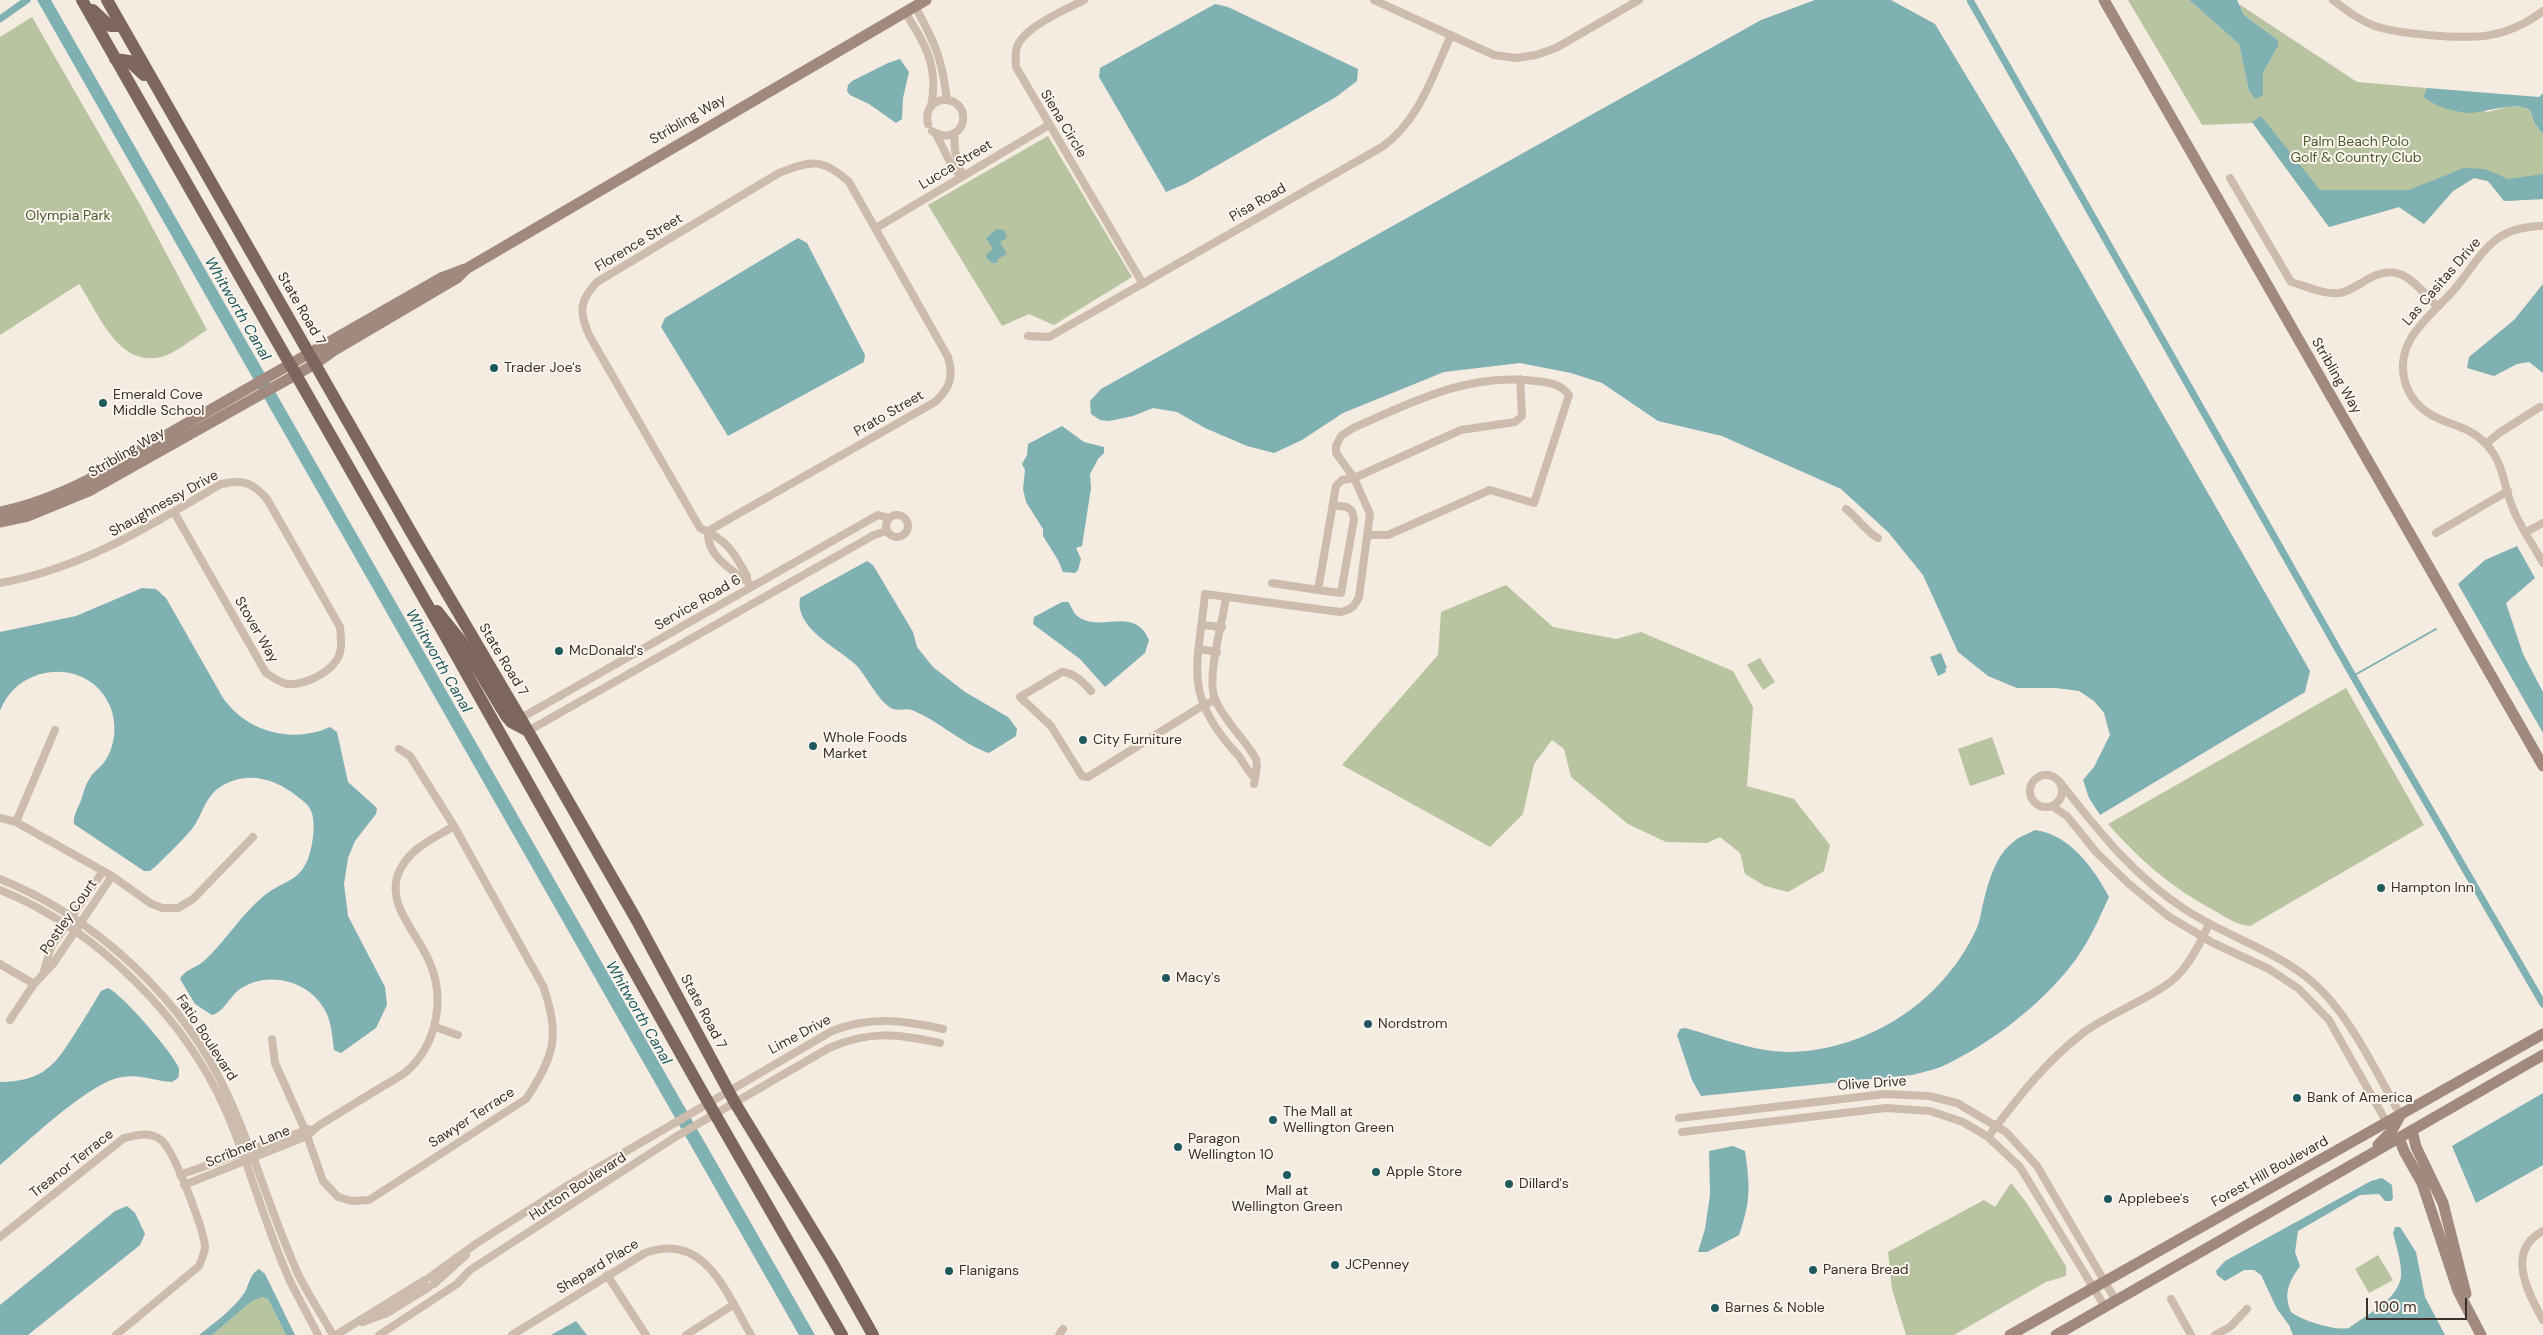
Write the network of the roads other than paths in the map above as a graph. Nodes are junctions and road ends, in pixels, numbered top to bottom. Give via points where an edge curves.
1 (84, 0) edge
2 (107, 0) edge
3 (926, 0) edge
4 (1084, 0) edge
5 (1374, 0) edge
6 (1640, 0) edge
7 (2104, 0) edge
8 (2333, 0) edge
9 (910, 9) junction
10 (2543, 10) edge
11 (122, 26) junction
12 (1452, 36) junction
13 (115, 59) junction
14 (163, 98) junction
15 (946, 100) junction
16 (930, 107) junction
17 (1049, 125) junction
18 (935, 131) junction
19 (954, 133) junction
20 (962, 176) junction
21 (2230, 178) dead end
22 (2543, 226) edge
23 (876, 228) junction
24 (1143, 284) junction
25 (2438, 307) junction
26 (1028, 336) dead end
27 (312, 359) junction
28 (293, 370) junction
29 (1520, 379) junction
30 (254, 392) junction
31 (2540, 407) dead end
32 (2486, 444) junction
33 (1354, 478) junction
34 (2508, 491) junction
35 (1333, 505) junction
36 (1846, 509) dead end
37 (0, 512) edge
38 (174, 512) junction
39 (889, 518) junction
40 (0, 522) edge
41 (2543, 523) edge
42 (708, 531) junction
43 (887, 531) junction
44 (2526, 532) junction
45 (2436, 533) dead end
46 (1368, 535) junction
47 (1878, 538) dead end
48 (2543, 562) edge
49 (0, 583) edge
50 (749, 583) junction
51 (1272, 583) dead end
52 (418, 588) junction
53 (1318, 590) junction
54 (1226, 597) junction
55 (1202, 625) junction
56 (1222, 628) junction
57 (342, 641) joint
58 (1199, 648) junction
59 (1217, 652) junction
60 (1091, 691) dead end
61 (1216, 700) junction
62 (1202, 706) junction
63 (521, 718) junction
64 (55, 730) dead end
65 (528, 731) junction
66 (400, 749) dead end
67 (2543, 766) edge
68 (2059, 781) junction
69 (2052, 806) junction
70 (0, 818) edge
71 (16, 822) junction
72 (454, 826) junction
73 (253, 837) dead end
74 (103, 871) junction
75 (112, 876) junction
76 (0, 879) edge
77 (0, 890) edge
78 (73, 917) junction
79 (81, 922) junction
80 (2209, 924) junction
81 (66, 926) junction
82 (75, 931) junction
83 (2203, 937) junction
84 (2268, 953) junction
85 (0, 964) edge
86 (2262, 966) junction
87 (44, 971) junction
88 (34, 984) junction
89 (10, 1020) dead end
90 (435, 1027) junction
91 (943, 1028) dead end
92 (2543, 1034) edge
93 (458, 1035) dead end
94 (272, 1039) dead end
95 (940, 1043) dead end
96 (2543, 1055) edge
97 (728, 1090) junction
98 (2436, 1096) junction
99 (708, 1102) junction
100 (735, 1103) junction
101 (716, 1114) junction
102 (2401, 1116) junction
103 (1679, 1118) dead end
104 (2387, 1123) junction
105 (1997, 1125) junction
106 (2412, 1130) junction
107 (1682, 1132) dead end
108 (306, 1133) junction
109 (1988, 1137) junction
110 (2400, 1138) junction
111 (251, 1149) junction
112 (241, 1153) junction
113 (2370, 1154) junction
114 (254, 1158) junction
115 (245, 1163) junction
116 (180, 1174) junction
117 (184, 1185) junction
118 (2543, 1231) edge
119 (0, 1237) edge
120 (477, 1242) junction
121 (448, 1273) junction
122 (607, 1275) junction
123 (430, 1282) junction
124 (2105, 1282) junction
125 (456, 1284) junction
126 (2094, 1288) junction
127 (2171, 1299) dead end
128 (2116, 1301) junction
129 (733, 1305) junction
130 (2105, 1307) junction
131 (2247, 1309) dead end
132 (2470, 1311) junction
133 (387, 1313) junction
134 (2543, 1320) edge
135 (395, 1324) junction
136 (350, 1326) junction
137 (116, 1335) edge
138 (318, 1335) edge
139 (334, 1335) edge
140 (379, 1335) edge
141 (512, 1335) edge
142 (646, 1335) edge
143 (686, 1335) edge
144 (751, 1335) edge
145 (842, 1335) edge
146 (873, 1335) edge
147 (2010, 1335) edge
148 (2056, 1335) edge
149 (2191, 1335) edge
150 (2214, 1335) edge
151 (2481, 1335) edge

1 - 11 main road via 110,26
1 - 13 main road
2 - 11 main road, State Road 7
3 - 9 street, Stribling Way
4 - 17 street, Siena Circle via 1034,27 1022,38 1016,50 1019,74
5 - 12 street
6 - 12 street via 1556,48 1536,55 1516,58 1494,55
7 - 67 street, Stribling Way
8 - 10 street via 2367,22 2391,31 2463,38 2508,31
9 - 15 street via 934,41 942,63
9 - 16 street via 930,54 934,76
9 - 27 street, Stribling Way via 466,269 441,278
11 - 14 main road, State Road 7
12 - 24 street, Pisa Road via 1415,112 1405,129 1394,139
13 - 14 main road via 129,61 138,67
13 - 28 main road
14 - 27 main road, State Road 7
15 - 16 street
15 - 19 street via 957,104 963,114 962,125
16 - 18 street via 928,112
17 - 20 street, Lucca Street
17 - 24 street, Siena Circle
18 - 19 street
18 - 20 street via 954,170
19 - 20 street
20 - 23 street, Lucca Street
21 - 25 street via 2291,282 2336,293 2347,291 2377,274 2392,271 2406,276
22 - 25 street, Las Casitas Drive via 2518,228 2496,238
23 - 42 street, Prato Street via 948,357 952,370 946,392 936,402
23 - 42 street, Florence Street via 849,182 836,170 820,163 803,163 779,173 597,282 588,292 582,320 589,335 700,528
24 - 26 street, Pisa Road via 1049,337
25 - 32 street, Las Casitas Drive via 2408,341 2403,364 2405,383 2424,410 2470,431
27 - 28 street, Stribling Way
27 - 63 main road, State Road 7
28 - 30 street, Stribling Way
28 - 52 main road
29 - 33 street via 1522,416 1515,422 1461,430
29 - 33 street via 1480,380 1442,390 1354,428 1341,436 1336,446 1336,453
29 - 46 street via 1556,383 1568,395 1534,503 1490,490 1388,535
30 - 37 street, Stribling Way via 55,496
30 - 40 street, Stribling Way via 89,492 28,516
31 - 32 street via 2498,432
32 - 34 street, Las Casitas Drive via 2500,464
33 - 35 street via 1342,480 1336,486
33 - 46 street via 1370,514
34 - 44 street, Las Casitas Drive via 2512,507
34 - 45 street
35 - 53 street
35 - 53 street via 1347,507 1354,519 1341,593
36 - 47 street
38 - 49 street, Shaughnessy Drive via 106,550 74,563
38 - 57 street, Shaughnessy Drive via 221,484 236,480 256,486 267,499 340,627
38 - 57 street, Stover Way via 266,673 285,684 305,682 337,660
39 - 43 street
39 - 43 street via 900,515 909,525 906,533 899,537
39 - 50 street, Service Road 6 via 878,515
41 - 44 street
42 - 50 street, Florence Street via 717,535 734,552
42 - 50 street, Florence Street via 707,541 716,554 734,574
43 - 65 street, Service Road 6 via 874,535
44 - 48 street, Las Casitas Drive
46 - 54 street via 1359,598 1347,611
50 - 63 street, Service Road 6
51 - 53 street
52 - 65 main road via 461,641 506,716
52 - 99 main road
54 - 55 street via 1204,594
54 - 56 street
55 - 56 street
55 - 58 street
56 - 59 street
58 - 59 street
58 - 62 street via 1197,679
59 - 61 street via 1212,678
60 - 62 street via 1069,672 1062,672 1020,697 1051,726 1082,776 1088,777
61 - 62 street
61 - 62 street via 1256,759 1254,781
63 - 65 main road, State Road 7
64 - 71 street
65 - 97 main road, State Road 7 via 636,919
66 - 72 street, Sawyer Terrace via 410,756
68 - 69 street via 2062,793
68 - 69 street via 2044,774 2034,779 2029,789 2035,804 2046,808
68 - 80 street via 2135,871 2185,910
69 - 83 street via 2068,816 2096,852 2129,884 2168,916
70 - 71 street
71 - 74 street
72 - 90 street, Scribner Lane via 413,851 400,868 395,890 400,909 430,961 438,1002
72 - 108 street, Sawyer Terrace via 543,986 552,1008 554,1032 551,1054 541,1076 526,1099 369,1200 352,1201 338,1197 323,1180
73 - 75 street via 193,898 178,908 162,908 150,903
74 - 75 street
74 - 78 street, Postley Court
75 - 79 street, Postley Court
76 - 78 street, Fatio Boulevard via 28,890
77 - 81 street, Fatio Boulevard via 24,900
78 - 79 street, Fatio Boulevard
78 - 81 street, Postley Court
79 - 82 street, Postley Court
79 - 111 street, Fatio Boulevard via 112,945 161,993 198,1044 228,1094
80 - 83 street
80 - 84 street
81 - 82 street, Fatio Boulevard
81 - 87 street, Postley Court via 51,947
82 - 87 street, Postley Court
82 - 112 street, Fatio Boulevard via 134,980 172,1021 225,1110
83 - 86 street
83 - 105 street via 2179,974 2156,991 2100,1021 2067,1046 2022,1092
84 - 86 street
84 - 102 street via 2303,974 2337,1009
85 - 88 street
86 - 104 street via 2300,989 2329,1020
87 - 88 street, Postley Court
88 - 89 street, Postley Court
90 - 93 street
90 - 108 street, Scribner Lane via 422,1052 406,1072
91 - 97 street, Lime Drive via 882,1019 853,1023 813,1041
92 - 98 street, Forest Hill Boulevard
94 - 108 street, Sawyer Terrace via 275,1063
95 - 100 street, Lime Drive via 881,1034 846,1040
96 - 106 street
97 - 99 street, Lime Drive
97 - 100 main road, State Road 7
98 - 102 street, Forest Hill Boulevard
98 - 110 street via 2410,1120
99 - 101 main road
99 - 120 street, Hutton Boulevard
100 - 101 street, Lime Drive
100 - 146 main road, State Road 7
101 - 125 street, Hutton Boulevard via 470,1270
101 - 145 main road
102 - 104 street, Forest Hill Boulevard
102 - 113 street
103 - 105 street, Olive Drive via 1900,1094 1929,1096 1957,1103
104 - 124 street, Forest Hill Boulevard
105 - 109 street
105 - 124 street, Olive Drive via 2038,1166
106 - 110 street
106 - 132 street via 2416,1147 2443,1203
107 - 109 street, Olive Drive via 1823,1114 1901,1108 1941,1113
108 - 111 street, Scribner Lane
108 - 114 street, Scribner Lane
109 - 126 street, Olive Drive via 2020,1167
110 - 113 street
110 - 132 street via 2422,1183 2454,1283
111 - 112 street, Scribner Lane
111 - 114 street, Fatio Boulevard
112 - 115 street, Fatio Boulevard
112 - 116 street, Scribner Lane
113 - 128 street
114 - 115 street, Scribner Lane
114 - 139 street, Fatio Boulevard via 300,1277
115 - 117 street, Scribner Lane
115 - 138 street, Fatio Boulevard via 290,1280
116 - 117 street, Treanor Terrace
116 - 119 street, Treanor Terrace via 170,1149 161,1139 144,1133 124,1138
117 - 137 street, Treanor Terrace via 206,1249 199,1266
118 - 134 street via 2529,1242 2521,1267 2527,1292
120 - 121 street, Hutton Boulevard
120 - 123 street, Hutton Boulevard
121 - 123 street, Hutton Boulevard
121 - 125 street
122 - 129 street, Shepard Place via 662,1246 683,1250 700,1258 713,1271
122 - 141 street, Shepard Place
122 - 142 street
123 - 133 street, Hutton Boulevard
123 - 136 street, Hutton Boulevard
124 - 126 street, Forest Hill Boulevard
124 - 128 street, Olive Drive
125 - 135 street, Hutton Boulevard
126 - 130 street, Olive Drive
126 - 147 street, Forest Hill Boulevard
127 - 149 street
128 - 130 street
129 - 143 street
129 - 144 street, Shepard Place
130 - 148 street
131 - 150 street via 2230,1327
132 - 151 street
133 - 135 street
133 - 136 street, Hutton Boulevard
135 - 140 street, Hutton Boulevard
136 - 139 street, Hutton Boulevard

